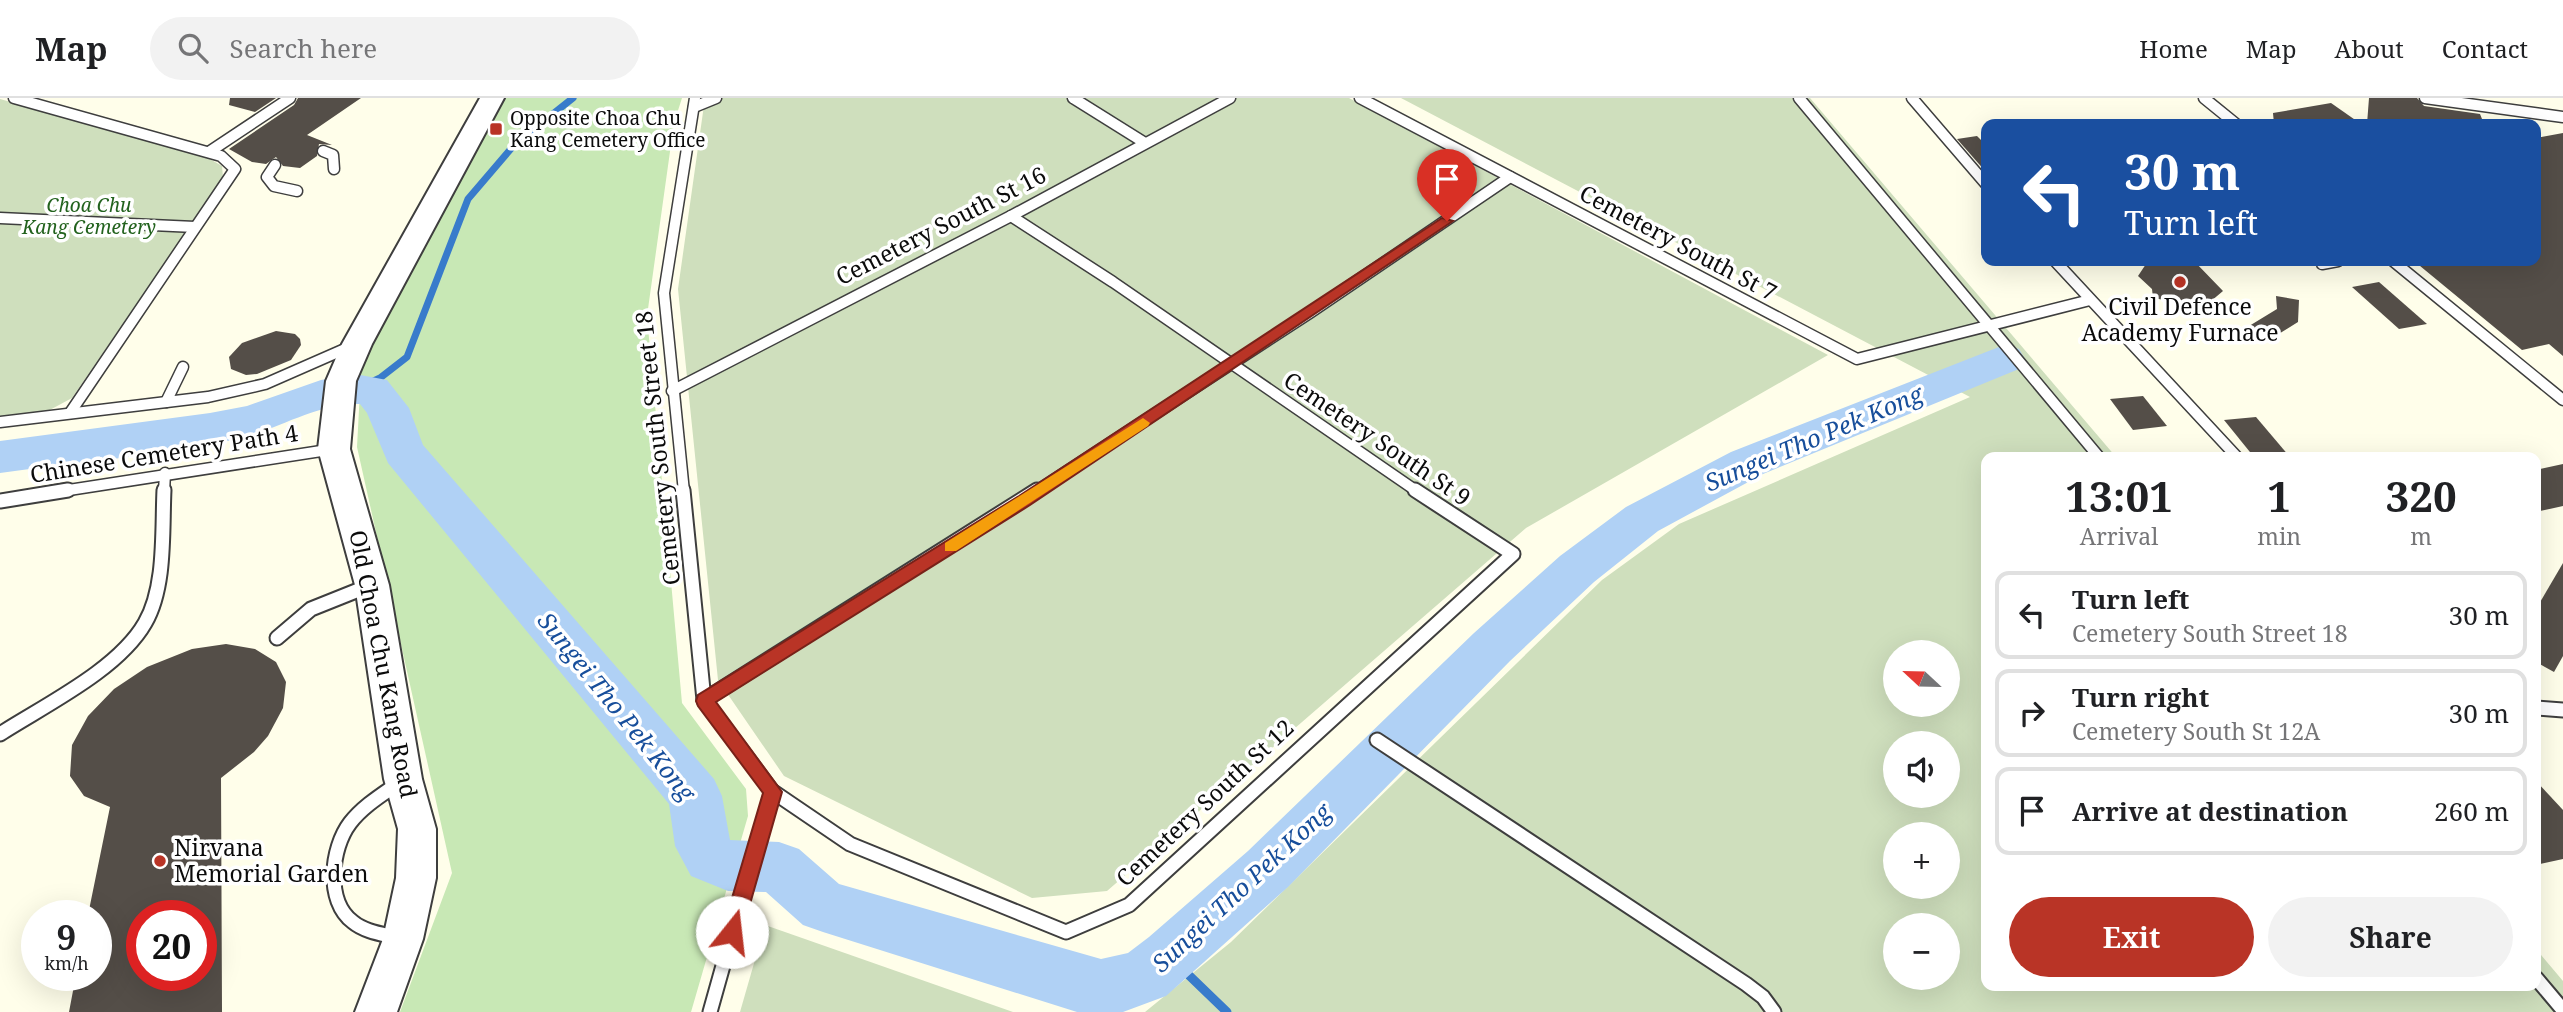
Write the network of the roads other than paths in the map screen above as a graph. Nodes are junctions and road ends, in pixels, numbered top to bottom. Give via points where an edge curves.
1 (14, 98) edge
2 (290, 98) edge
3 (492, 98) edge
4 (716, 98) edge
5 (1073, 98) edge
6 (1230, 98) edge
7 (1360, 98) edge
8 (1799, 98) edge
9 (1912, 98) edge
10 (2204, 98) edge
11 (2425, 98) edge
12 (694, 103) edge
13 (2563, 117) edge
14 (2230, 119) edge
15 (1145, 143) junction
16 (323, 151) dead end
17 (209, 152) junction
18 (275, 165) dead end
19 (334, 169) dead end
20 (1510, 177) junction
21 (1981, 178) edge
22 (297, 191) dead end
23 (1011, 216) junction
24 (0, 218) edge
25 (195, 227) junction
26 (2060, 266) edge
27 (2398, 266) edge
28 (2091, 300) junction
29 (1988, 324) junction
30 (357, 344) junction
31 (1230, 366) junction
32 (183, 367) dead end
33 (672, 391) junction
34 (2563, 400) edge
35 (166, 402) junction
36 (70, 413) junction
37 (0, 422) edge
38 (334, 449) junction
39 (2095, 452) edge
40 (2231, 452) edge
41 (165, 473) junction
42 (0, 501) edge
43 (1513, 554) joint
44 (372, 585) junction
45 (277, 638) dead end
46 (704, 701) junction
47 (2541, 708) edge
48 (2563, 710) edge
49 (0, 734) edge
50 (1377, 740) dead end
51 (403, 779) junction
52 (772, 792) junction
53 (747, 878) joint
54 (403, 939) junction
55 (2541, 984) edge
56 (2563, 1010) edge
57 (376, 1012) edge
58 (709, 1012) edge
59 (1774, 1012) edge

1 - 17 lane
2 - 17 lane
3 - 30 street, Old Choa Chu Kang Road
4 - 12 lane
5 - 15 lane
6 - 15 lane, Cemetery South St 16
7 - 20 lane, Cemetery South St 7
8 - 29 lane
9 - 21 lane
10 - 14 lane
11 - 13 lane
12 - 33 lane, Cemetery South Street 18 via 664,293
15 - 23 lane, Cemetery South St 16
16 - 19 lane via 333,155
17 - 25 lane via 235,169
18 - 22 lane via 267,177 274,186
20 - 29 lane, Cemetery South St 7 via 1857,359
20 - 31 lane
23 - 31 lane, Cemetery South St 9
23 - 33 lane, Cemetery South St 16
24 - 25 lane
25 - 36 lane
26 - 28 lane
27 - 34 lane
28 - 29 lane, Cemetery South St 7
28 - 40 lane
29 - 39 lane
30 - 35 lane via 265,384
30 - 38 street, Old Choa Chu Kang Road via 339,394
31 - 43 lane, Cemetery South St 9
31 - 46 lane
32 - 35 lane
33 - 46 lane, Cemetery South Street 18
35 - 36 lane
36 - 37 lane
38 - 41 lane, Chinese Cemetery Path 4
38 - 44 street, Old Choa Chu Kang Road
41 - 42 lane, Chinese Cemetery Path 4
41 - 49 lane via 154,594 146,621 131,642 106,663
43 - 52 lane, Cemetery South St 12 via 1129,905 1066,932 850,844
44 - 45 lane via 311,609
44 - 51 street, Old Choa Chu Kang Road
46 - 52 lane
47 - 48 lane
50 - 59 lane via 1746,984
51 - 54 street, Old Choa Chu Kang Road via 417,829 416,878
51 - 54 lane via 362,810 346,829 335,865 336,894 348,918
52 - 53 lane
53 - 58 lane
54 - 57 street, Old Choa Chu Kang Road
55 - 56 lane

